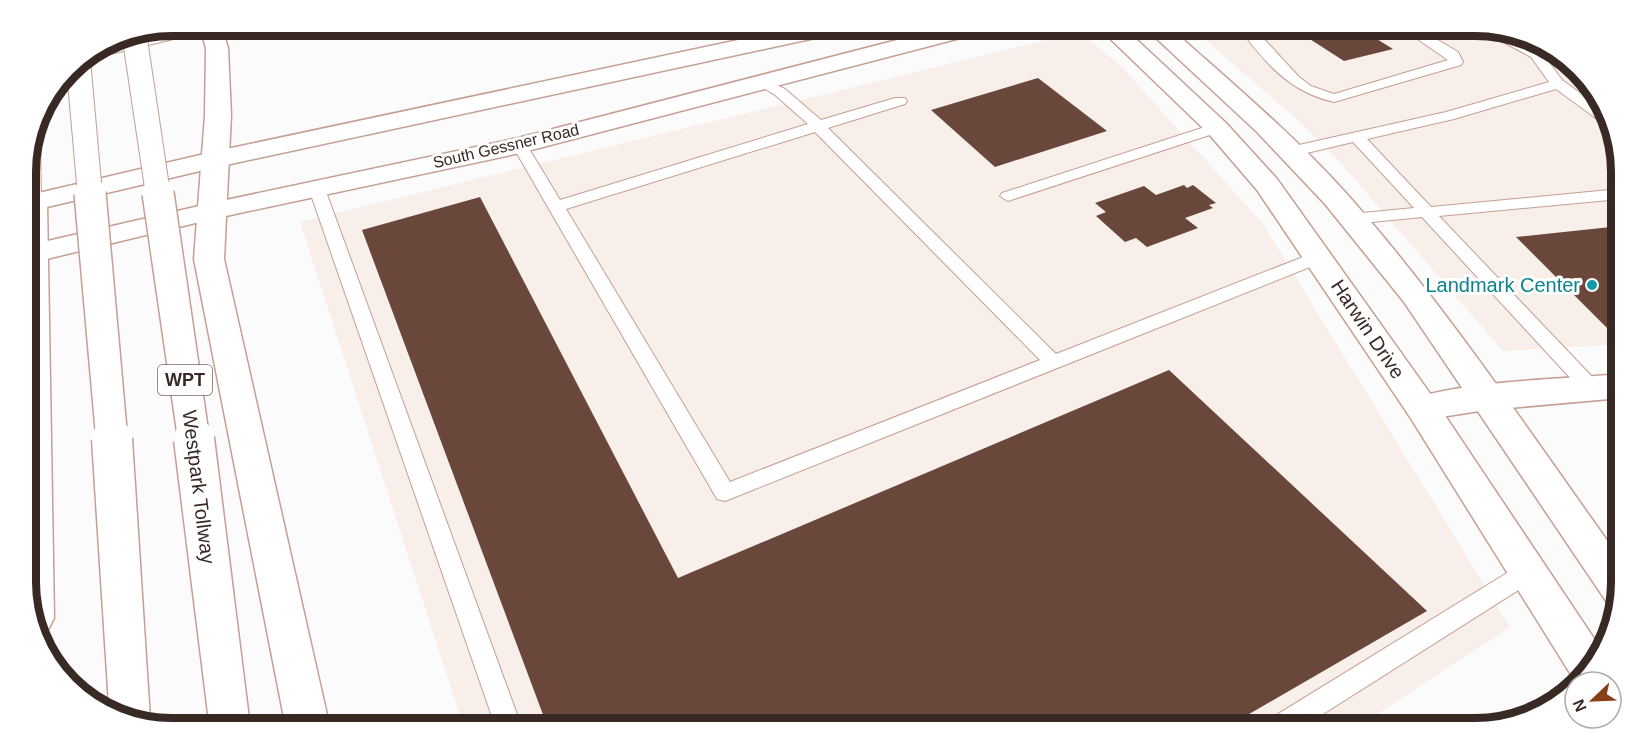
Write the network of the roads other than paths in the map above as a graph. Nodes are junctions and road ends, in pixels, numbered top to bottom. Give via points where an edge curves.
1 (168, 36) edge
2 (213, 36) edge
3 (796, 36) edge
4 (943, 36) edge
5 (1118, 36) edge
6 (1166, 36) edge
7 (1253, 36) edge
8 (1419, 36) edge
9 (135, 41) edge
10 (114, 49) edge
11 (1542, 53) edge
12 (79, 73) edge
13 (760, 82) junction
14 (1559, 84) junction
15 (900, 101) dead end
16 (1597, 112) edge
17 (818, 126) junction
18 (1217, 128) junction
19 (1357, 138) junction
20 (520, 145) junction
21 (1290, 152) junction
22 (217, 159) junction
23 (317, 189) junction
24 (1611, 195) edge
25 (1008, 196) dead end
26 (36, 201) edge
27 (557, 206) junction
28 (212, 211) junction
29 (1427, 212) junction
30 (1352, 219) junction
31 (36, 253) edge
32 (1319, 257) junction
33 (1054, 363) junction
34 (1606, 387) edge
35 (1486, 398) junction
36 (1422, 408) junction
37 (1527, 572) junction
38 (1611, 576) edge
39 (1586, 661) edge
40 (129, 711) edge
41 (229, 718) edge
42 (306, 718) edge
43 (505, 718) edge
44 (1296, 718) edge

1 - 10 lane
2 - 22 main road via 217,48
3 - 22 main road
4 - 13 main road, South Gessner Road
5 - 18 main road, Harwin Drive
6 - 21 main road
7 - 8 lane via 1289,78 1322,97 1334,98 1456,62 1453,56
9 - 41 main road, Westpark Tollway / WPT, bridge via 195,445
11 - 14 lane
12 - 40 main road, bridge via 115,474
13 - 17 lane via 780,92
13 - 20 main road, South Gessner Road
14 - 16 lane
14 - 19 lane
15 - 17 lane
17 - 27 lane
17 - 33 lane
18 - 25 lane
18 - 32 main road, Harwin Drive via 1267,185
19 - 21 lane
19 - 29 lane
20 - 23 main road, South Gessner Road
20 - 27 lane
21 - 30 main road
22 - 26 main road
22 - 28 main road
23 - 28 main road, South Gessner Road
23 - 43 lane
24 - 29 lane
27 - 33 lane via 725,494
28 - 31 main road, South Gessner Road
28 - 42 main road via 209,259
29 - 30 lane
29 - 34 lane
30 - 35 main road via 1415,295
32 - 33 lane
32 - 36 main road, Harwin Drive
34 - 35 main road
35 - 36 main road
35 - 38 main road
36 - 37 main road, Harwin Drive
37 - 39 main road, Harwin Drive
37 - 44 lane

